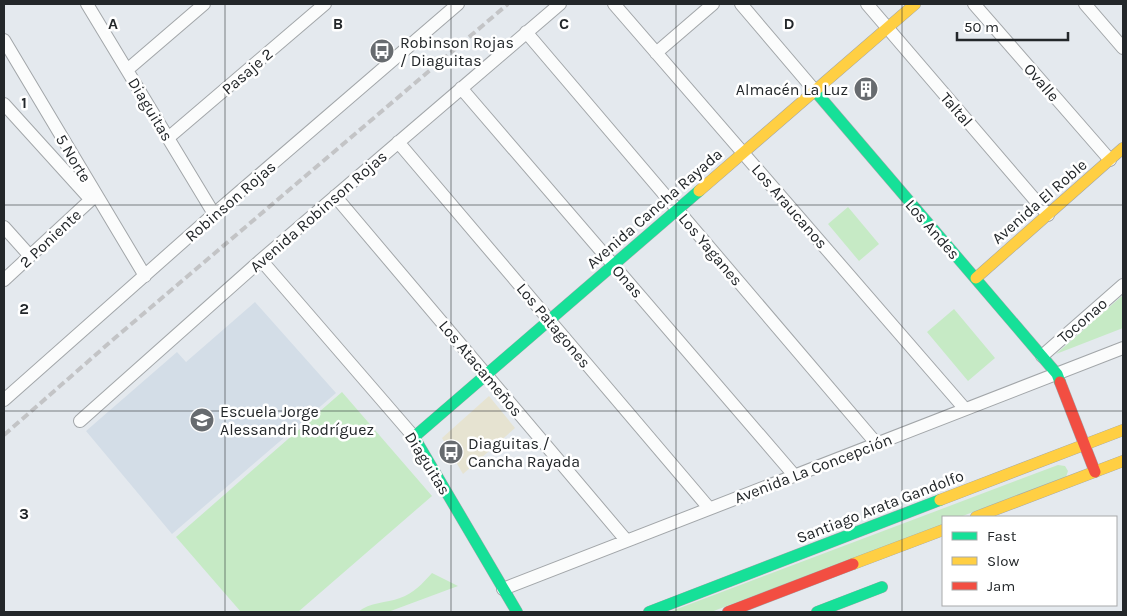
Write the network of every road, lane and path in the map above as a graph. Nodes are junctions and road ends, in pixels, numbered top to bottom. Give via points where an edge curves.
1 (87, 4) edge
2 (204, 4) edge
3 (325, 4) edge
4 (560, 4) edge
5 (614, 4) edge
6 (714, 4) edge
7 (741, 4) edge
8 (866, 4) edge
9 (915, 4) edge
10 (974, 4) edge
11 (1084, 4) edge
12 (453, 5) edge
13 (887, 28) junction
14 (526, 32) junction
15 (4, 40) edge
16 (1123, 48) edge
17 (656, 53) junction
18 (127, 70) junction
19 (461, 88) junction
20 (815, 91) junction
21 (4, 104) edge
22 (168, 138) junction
23 (398, 142) junction
24 (1123, 148) edge
25 (743, 152) junction
26 (1110, 160) junction
27 (335, 196) junction
28 (94, 198) junction
29 (677, 210) junction
30 (214, 214) junction
31 (1048, 215) junction
32 (4, 227) edge
33 (30, 256) junction
34 (261, 260) junction
35 (614, 265) junction
36 (145, 276) junction
37 (976, 278) junction
38 (4, 280) edge
39 (1123, 285) edge
40 (550, 320) junction
41 (1123, 348) edge
42 (1042, 356) junction
43 (1057, 374) junction
44 (486, 375) junction
45 (4, 400) edge
46 (965, 409) junction
47 (80, 421) dead end
48 (1123, 430) edge
49 (414, 437) junction
50 (876, 443) junction
51 (1084, 445) junction
52 (1123, 461) edge
53 (1094, 472) junction
54 (794, 475) junction
55 (709, 508) junction
56 (979, 516) edge
57 (942, 530) edge
58 (626, 540) junction
59 (882, 587) dead end
60 (503, 589) junction
61 (517, 612) edge
62 (649, 612) edge
63 (728, 612) edge
64 (817, 612) edge

1 - 18 street, Diaguitas
2 - 18 street
3 - 22 street, Pasaje 2
4 - 14 street, Avenida Robinson Rojas
5 - 17 street, Los Araucanos
6 - 17 street
7 - 20 street, Los Andes
8 - 13 street, Taltal
9 - 13 street, Avenida Cancha Rayada
10 - 26 street, Ovalle
11 - 16 street
12 - 30 street, Robinson Rojas
13 - 20 street, Avenida Cancha Rayada
13 - 31 street, Taltal
14 - 19 street, Avenida Robinson Rojas
14 - 29 street, Los Yaganes
15 - 28 street, 5 Norte
17 - 25 street, Los Araucanos
18 - 22 street, Diaguitas
19 - 23 street, Avenida Robinson Rojas
19 - 35 street, Onas
20 - 25 street, Avenida Cancha Rayada
20 - 37 street, Los Andes
21 - 28 street
22 - 30 street, Diaguitas
23 - 27 street, Avenida Robinson Rojas
23 - 40 street, Los Patagones
24 - 26 street, Avenida El Roble
25 - 29 street, Avenida Cancha Rayada
25 - 46 street, Los Araucanos
26 - 31 street, Avenida El Roble
27 - 34 street, Avenida Robinson Rojas
27 - 44 street, Los Atacameños
28 - 33 street, 2 Poniente
28 - 36 street, 5 Norte
29 - 35 street, Avenida Cancha Rayada
29 - 50 street, Los Yaganes
30 - 36 street, Robinson Rojas
31 - 37 street, Avenida El Roble
32 - 33 street
33 - 38 street, 2 Poniente
34 - 47 street, Avenida Robinson Rojas
34 - 49 street, Diaguitas
35 - 40 street, Avenida Cancha Rayada
35 - 54 street, Onas
36 - 45 street, Robinson Rojas
37 - 42 street, Los Andes
39 - 42 street, Toconao
40 - 44 street, Avenida Cancha Rayada
40 - 55 street, Los Patagones
41 - 43 street, Avenida La Concepción
42 - 43 street, Los Andes
43 - 46 street, Avenida La Concepción
43 - 51 street, Los Andes
44 - 49 street, Avenida Cancha Rayada
44 - 58 street, Los Atacameños
46 - 50 street, Avenida La Concepción
48 - 51 street, Santiago Arata Gandolfo
49 - 60 street, Diaguitas
50 - 54 street, Avenida La Concepción
51 - 53 street, Los Andes
51 - 62 street, Santiago Arata Gandolfo
52 - 53 street
53 - 56 street
54 - 55 street, Avenida La Concepción
55 - 58 street, Avenida La Concepción
57 - 63 street
58 - 60 street, Avenida La Concepción
59 - 64 street
60 - 61 street, Diaguitas

